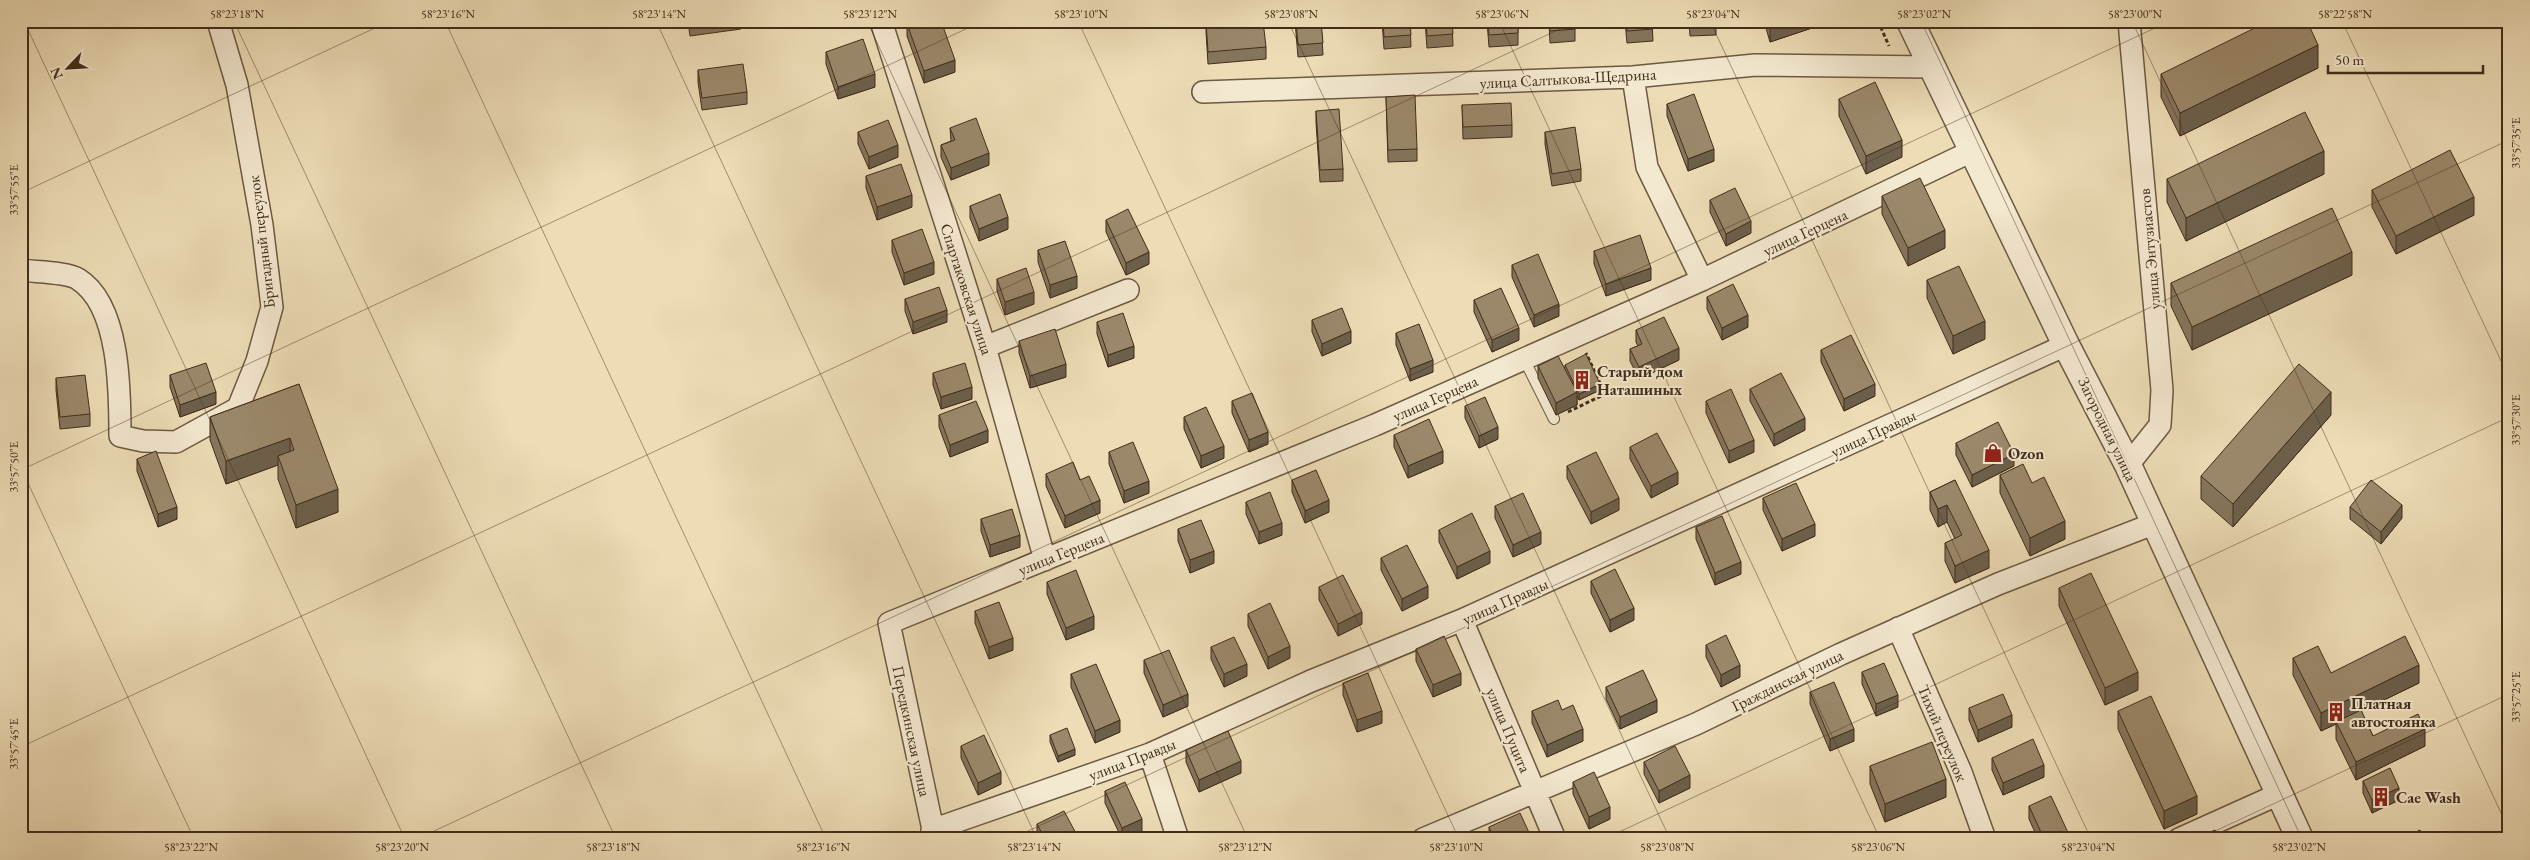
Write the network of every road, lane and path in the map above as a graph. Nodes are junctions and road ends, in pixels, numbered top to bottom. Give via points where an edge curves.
1 (218, 21) edge
2 (881, 21) edge
3 (1910, 21) edge
4 (2129, 21) edge
5 (1932, 67) junction
6 (1633, 77) junction
7 (1204, 92) dead end
8 (1972, 151) junction
9 (21, 270) edge
10 (1702, 280) junction
11 (1128, 290) dead end
12 (2066, 345) junction
13 (986, 347) junction
14 (1586, 352) edge
15 (1524, 359) junction
16 (1554, 419) joint
17 (2128, 465) junction
18 (2153, 524) junction
19 (1045, 560) junction
20 (1462, 620) junction
21 (889, 623) joint
22 (1898, 628) junction
23 (1150, 754) junction
24 (1534, 790) junction
25 (2279, 794) junction
26 (934, 834) edge
27 (1178, 839) edge
28 (1423, 839) edge
29 (1555, 839) edge
30 (1985, 839) edge
31 (2179, 839) edge
32 (2300, 839) edge

1 - 9 street, Бригадный переулок via 239,94 262,225 272,307 238,408 176,442 143,441 120,436 120,395 112,335 96,294 77,278
2 - 13 street, Спартаковская улица
3 - 5 street, Загородная улица
4 - 17 street, улица Энтузиастов via 2162,390 2160,425
5 - 6 street, улица Салтыкова-Щедрина via 1755,65
5 - 8 street, Загородная улица
6 - 7 street, улица Салтыкова-Щедрина
6 - 10 street via 1647,167
8 - 10 street, улица Герцена
8 - 12 street, Загородная улица
10 - 15 street, улица Герцена
11 - 13 street
12 - 17 street, Загородная улица
12 - 20 street, улица Правды
13 - 19 street, Спартаковская улица
14 - 16 path via 1605,394
15 - 16 lane
15 - 19 street, улица Герцена via 1375,425
17 - 18 street, Загородная улица
18 - 22 street, Гражданская улица via 1998,584
18 - 25 street, Загородная улица
19 - 21 street, улица Герцена
20 - 23 street, улица Правды via 1311,681
20 - 24 street, улица Пуцита
21 - 26 street, Передкинская улица
22 - 24 street, Гражданская улица via 1696,724
22 - 30 street, Тихий переулок via 1961,772
23 - 26 street, улица Правды
23 - 27 street
24 - 28 street, Гражданская улица
24 - 29 street, улица Пуцита
25 - 31 street
25 - 32 street, Загородная улица

